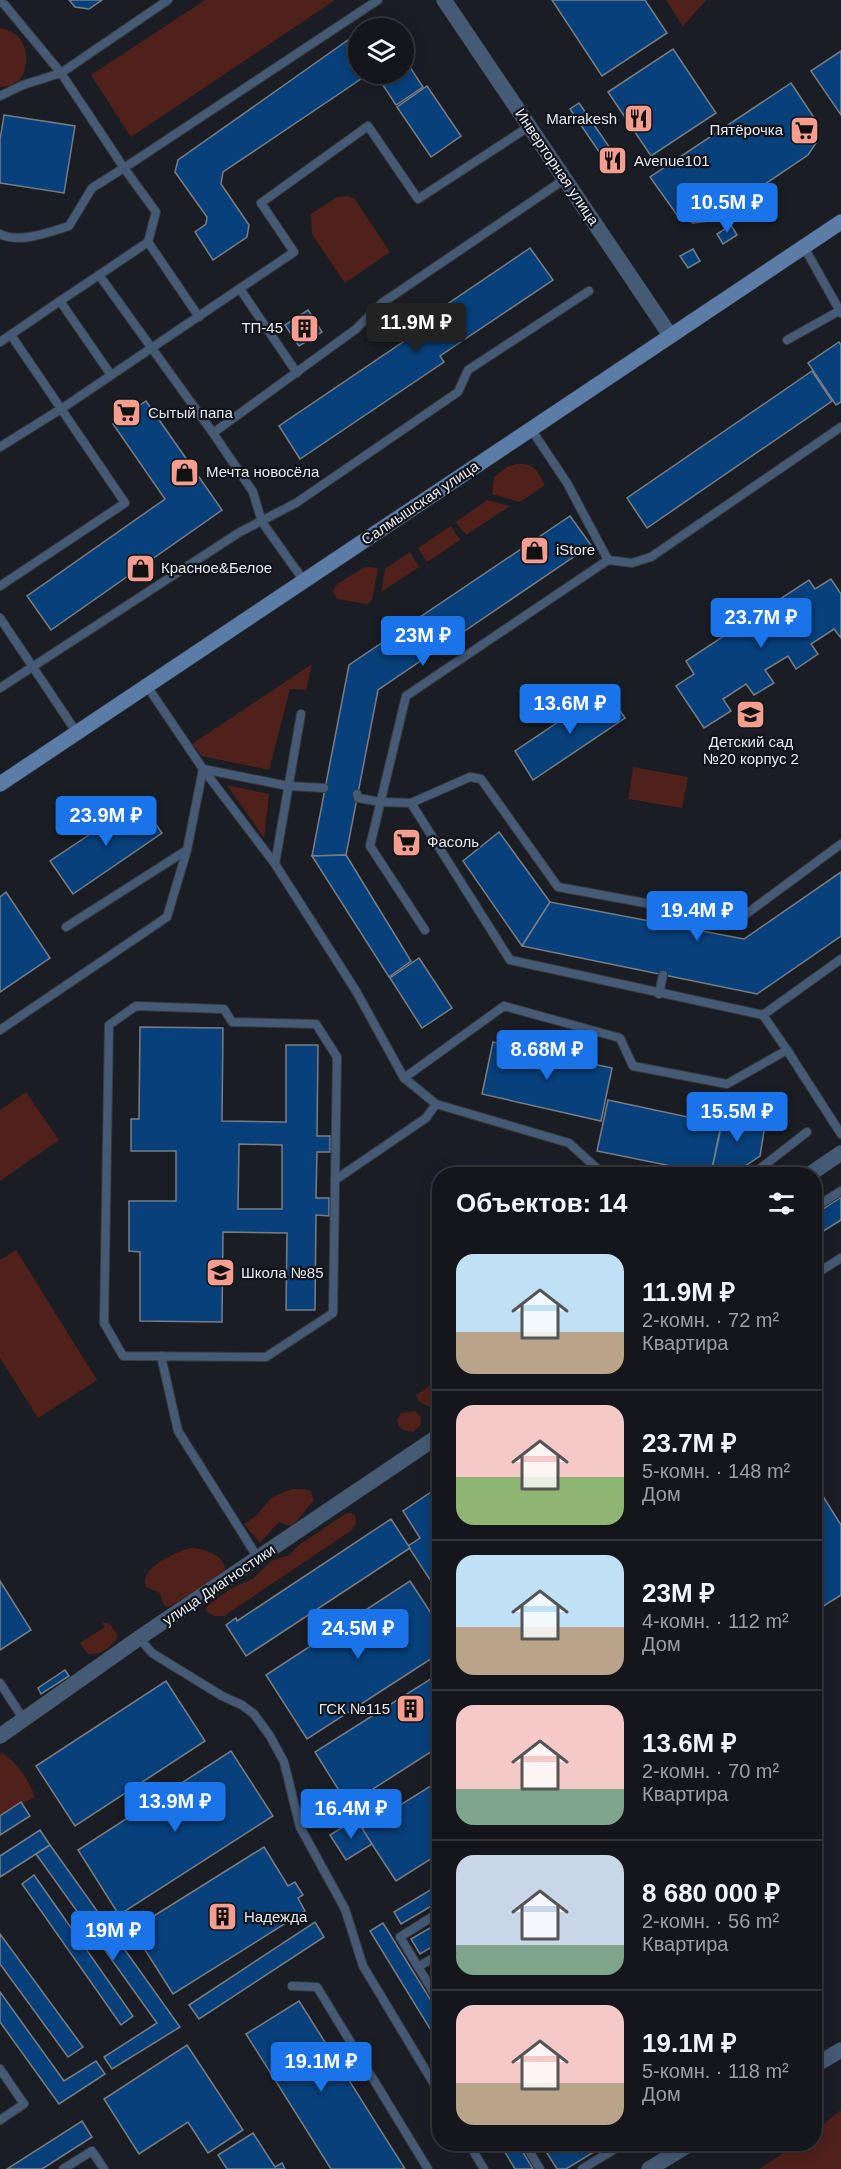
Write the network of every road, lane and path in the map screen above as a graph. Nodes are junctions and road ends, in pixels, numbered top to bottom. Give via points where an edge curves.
1 (168, 0) edge
2 (378, 0) edge
3 (444, 0) edge
4 (0, 2) edge
5 (61, 73) junction
6 (0, 96) edge
7 (530, 126) junction
8 (124, 168) junction
9 (565, 179) junction
10 (841, 222) edge
11 (0, 234) edge
12 (148, 242) junction
13 (804, 247) junction
14 (99, 275) junction
15 (240, 289) junction
16 (589, 291) dead end
17 (60, 301) junction
18 (840, 312) edge
19 (199, 317) junction
20 (11, 335) junction
21 (670, 335) junction
22 (787, 340) dead end
23 (0, 342) edge
24 (152, 348) junction
25 (297, 373) junction
26 (111, 375) junction
27 (61, 409) junction
28 (841, 427) edge
29 (531, 429) junction
30 (213, 433) junction
31 (0, 447) edge
32 (262, 522) junction
33 (608, 560) junction
34 (304, 581) junction
35 (0, 586) edge
36 (0, 618) edge
37 (33, 667) junction
38 (147, 686) junction
39 (0, 688) edge
40 (302, 714) dead end
41 (77, 733) junction
42 (203, 769) junction
43 (0, 784) edge
44 (288, 786) junction
45 (324, 788) dead end
46 (357, 794) dead end
47 (381, 802) junction
48 (411, 803) junction
49 (841, 844) edge
50 (187, 850) junction
51 (275, 864) junction
52 (676, 908) junction
53 (673, 925) dead end
54 (66, 927) dead end
55 (425, 930) dead end
56 (841, 959) edge
57 (663, 975) dead end
58 (659, 994) junction
59 (763, 1016) junction
60 (0, 1030) edge
61 (787, 1050) junction
62 (404, 1078) junction
63 (436, 1104) junction
64 (807, 1132) dead end
65 (841, 1134) edge
66 (841, 1153) edge
67 (595, 1167) edge
68 (762, 1167) edge
69 (820, 1167) edge
70 (335, 1180) junction
71 (841, 1191) edge
72 (822, 1203) edge
73 (841, 1258) edge
74 (822, 1270) edge
75 (161, 1356) junction
76 (432, 1441) edge
77 (258, 1558) junction
78 (139, 1638) junction
79 (0, 1683) edge
80 (24, 1720) junction
81 (0, 1736) edge
82 (432, 1917) edge
83 (432, 1959) edge
84 (418, 1967) junction
85 (292, 1986) dead end
86 (432, 1989) edge
87 (841, 2050) edge
88 (822, 2061) edge
89 (0, 2070) edge
90 (432, 2081) edge
91 (0, 2120) edge
92 (473, 2151) edge
93 (529, 2151) edge
94 (612, 2151) edge
95 (679, 2151) edge
96 (63, 2169) edge
97 (104, 2169) edge
98 (428, 2169) edge
99 (484, 2169) edge
100 (540, 2169) edge
101 (582, 2169) edge
102 (649, 2169) edge

1 - 5 lane
2 - 8 lane
3 - 7 street, Инверторная улица
4 - 5 lane
5 - 6 lane
5 - 8 lane
7 - 9 street, Инверторная улица
7 - 15 lane via 418,199 368,126 261,203 294,252
8 - 11 lane via 92,188 69,226 35,237
8 - 12 lane via 156,212
9 - 21 street, Инверторная улица
9 - 25 lane via 382,303 356,329
10 - 13 main road, Салмышская улица
12 - 14 lane
12 - 19 lane
13 - 18 lane
13 - 21 main road, Салмышская улица
14 - 17 lane
14 - 24 lane
15 - 19 lane
15 - 25 lane
16 - 32 lane via 468,370 459,392
17 - 20 lane
17 - 26 lane
18 - 22 lane
19 - 24 lane
20 - 23 lane
20 - 27 lane
21 - 29 main road, Салмышская улица
24 - 26 lane
24 - 30 lane
25 - 30 lane
26 - 27 lane
27 - 31 lane
27 - 35 lane via 125,503
28 - 33 lane via 651,557 632,563
29 - 33 lane via 567,483
29 - 34 main road, Салмышская улица
30 - 32 lane via 253,492
32 - 34 lane
32 - 37 lane via 240,532
33 - 47 lane via 406,696
34 - 38 main road, Салмышская улица
36 - 37 lane
37 - 39 lane
37 - 41 lane
38 - 41 main road, Салмышская улица
38 - 42 lane
40 - 44 lane
41 - 43 main road, Салмышская улица
42 - 44 lane
42 - 50 lane
42 - 51 lane
44 - 45 lane
44 - 51 lane
46 - 47 lane via 358,798
47 - 48 lane
47 - 55 lane via 370,846
48 - 52 lane via 470,777 482,779 558,887
48 - 58 lane via 510,960
49 - 52 lane via 738,920
50 - 54 lane
50 - 60 lane via 167,917
51 - 62 lane via 356,991
52 - 53 lane
56 - 59 lane
57 - 58 lane
58 - 59 lane
59 - 61 lane
61 - 62 lane via 728,1084 633,1066 620,1038 504,1006
61 - 65 lane
62 - 63 lane
63 - 67 lane via 569,1143
63 - 70 lane via 426,1118
64 - 68 lane
66 - 69 street
70 - 75 lane via 333,1313 266,1357
70 - 75 lane via 337,1057 316,1024 232,1022 224,1009 136,1006 109,1025 104,1323 123,1356
71 - 72 lane
73 - 74 lane
75 - 77 lane via 178,1431
76 - 77 street, улица Диагностики
77 - 78 street, улица Диагностики
78 - 80 street, улица Диагностики
78 - 90 lane via 152,1653 242,1705 270,1736 284,1762 300,1827 345,1909 363,1966
79 - 80 lane
80 - 81 street, улица Диагностики
82 - 84 lane via 400,1936
83 - 84 lane
84 - 86 lane
85 - 98 lane via 317,1988
87 - 88 street
89 - 91 lane via 24,2104
92 - 99 lane
93 - 100 lane
94 - 101 lane
95 - 102 street
96 - 97 lane via 92,2151

